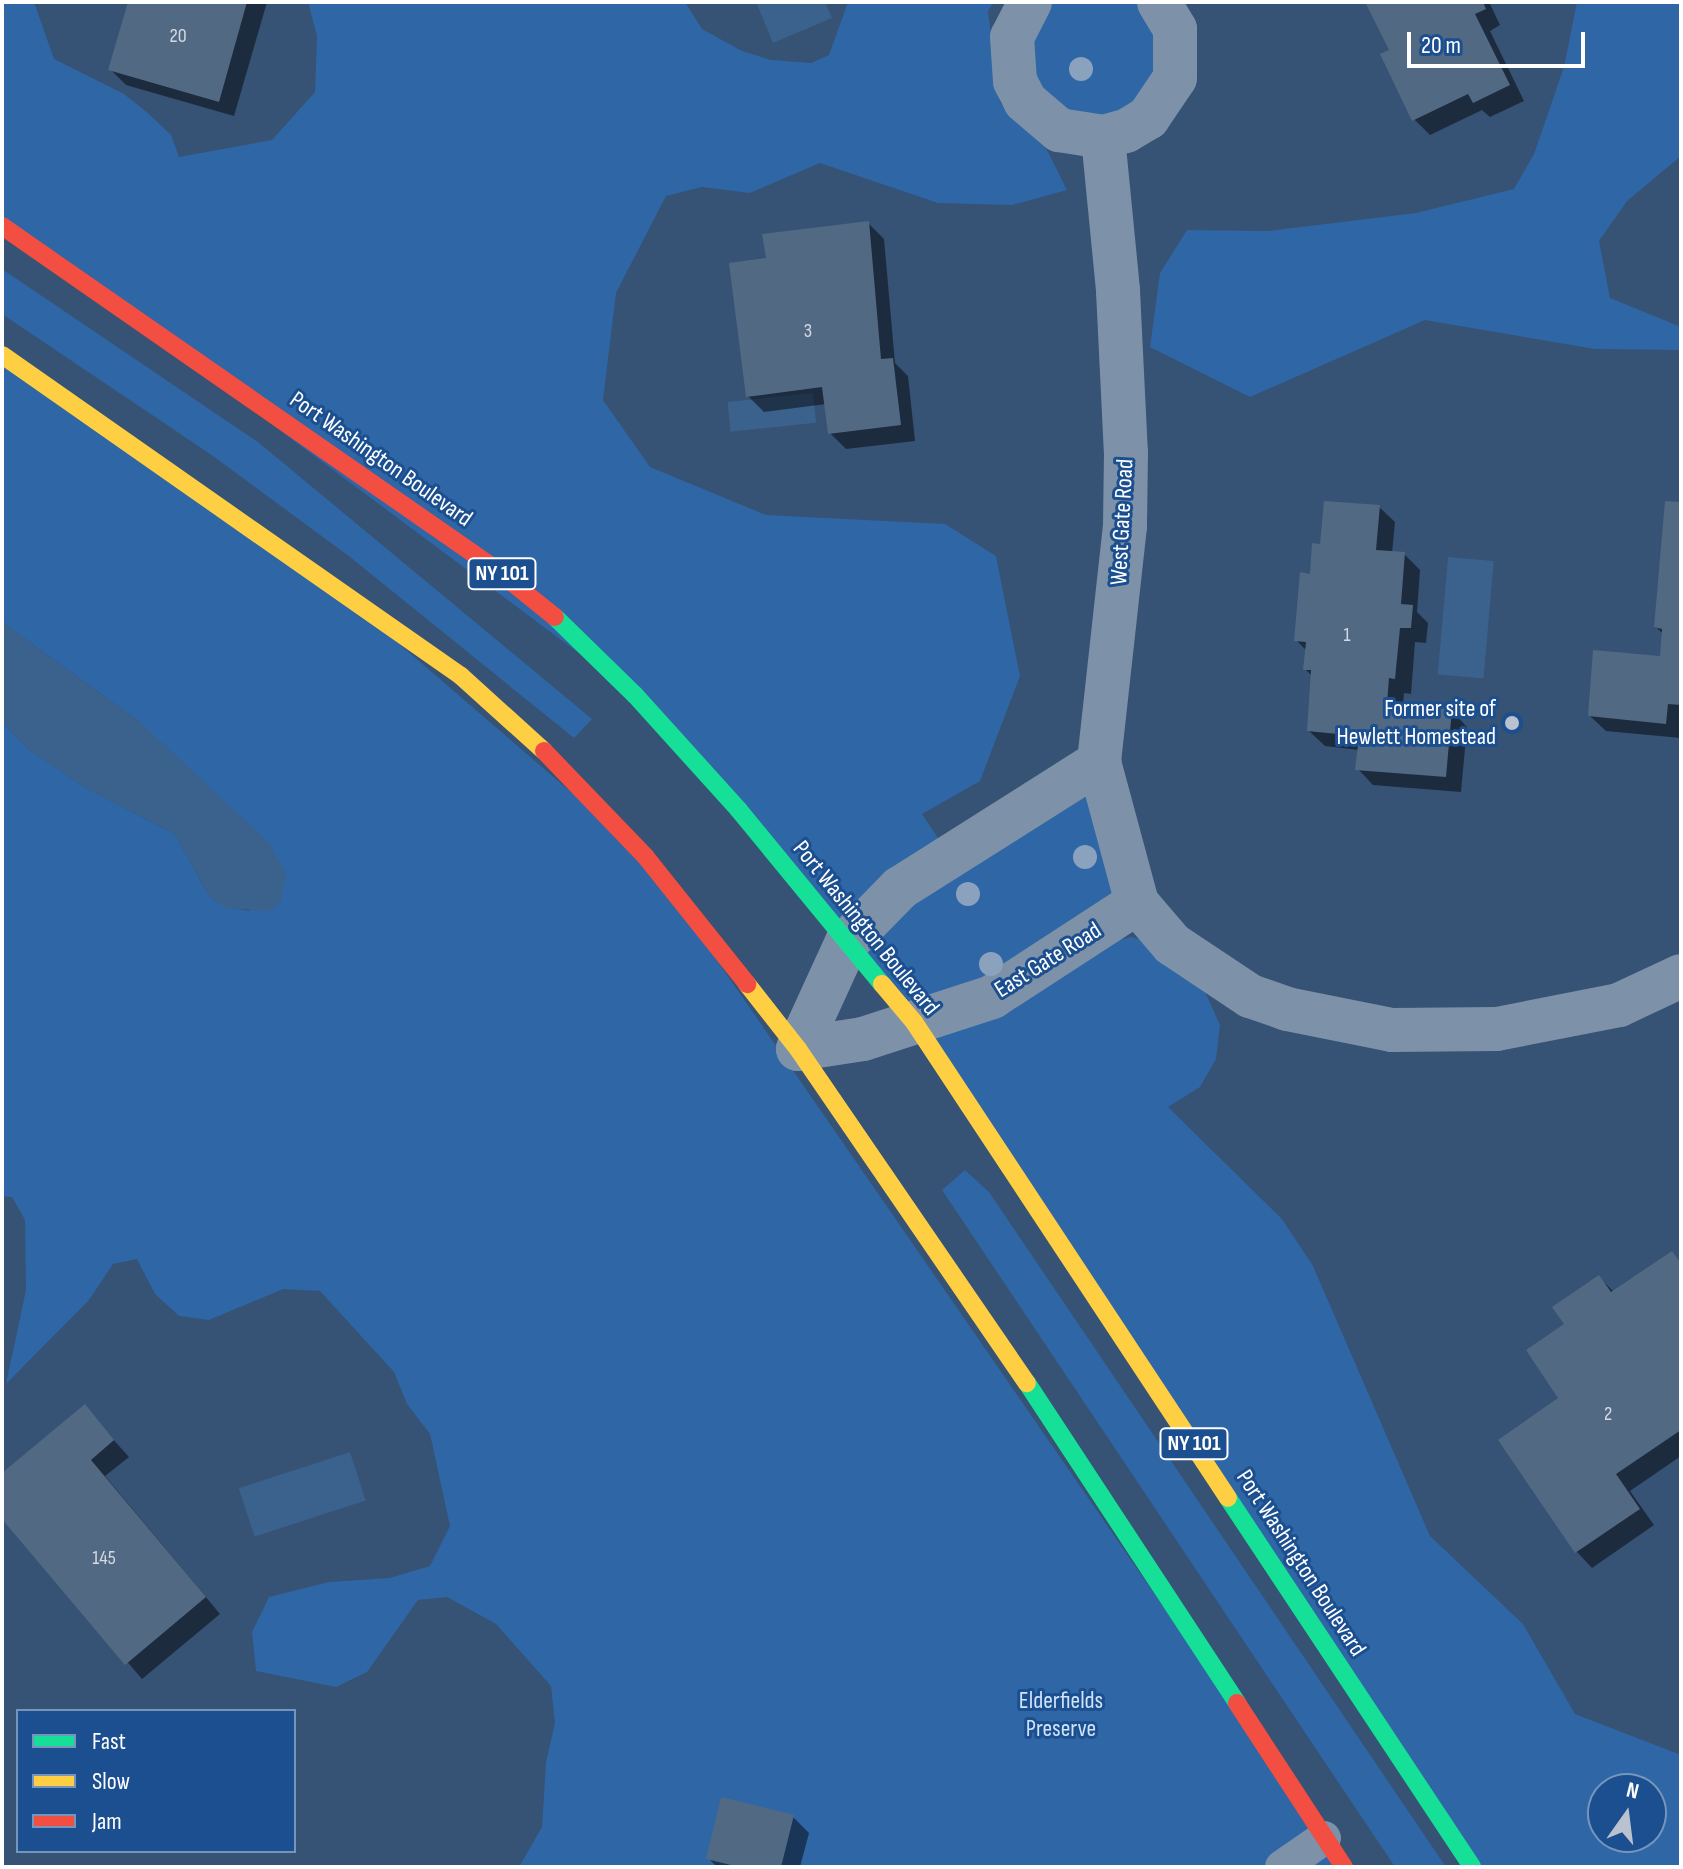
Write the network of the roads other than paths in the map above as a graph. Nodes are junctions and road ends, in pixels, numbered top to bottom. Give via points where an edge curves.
1 (1030, 2) edge
2 (1159, 2) edge
3 (1103, 137) junction
4 (2, 226) edge
5 (2, 355) edge
6 (1099, 762) junction
7 (1137, 903) junction
8 (847, 942) junction
9 (1681, 976) edge
10 (914, 1022) junction
11 (798, 1049) junction
12 (1324, 1838) junction
13 (1282, 1867) edge
14 (1344, 1867) edge
15 (1472, 1867) edge

1 - 3 street via 1012,48 1015,81 1025,101 1059,130
2 - 3 street via 1175,29 1175,78 1148,118
3 - 6 street, West Gate Road via 1126,453 1125,526
4 - 8 main road, Port Washington Boulevard / NY 101 via 385,489 564,625 728,797
5 - 11 main road via 461,676 573,778 645,856
6 - 7 street, West Gate Road
6 - 8 street via 900,888
7 - 9 street via 1172,944 1250,996 1287,1009 1392,1030 1497,1029 1619,1005
7 - 10 street, East Gate Road via 992,997
8 - 10 main road, Port Washington Boulevard / NY 101
8 - 11 street
10 - 11 street, East Gate Road via 863,1039
10 - 15 main road, Port Washington Boulevard / NY 101
11 - 12 main road via 1005,1349
12 - 13 lane
12 - 14 main road

